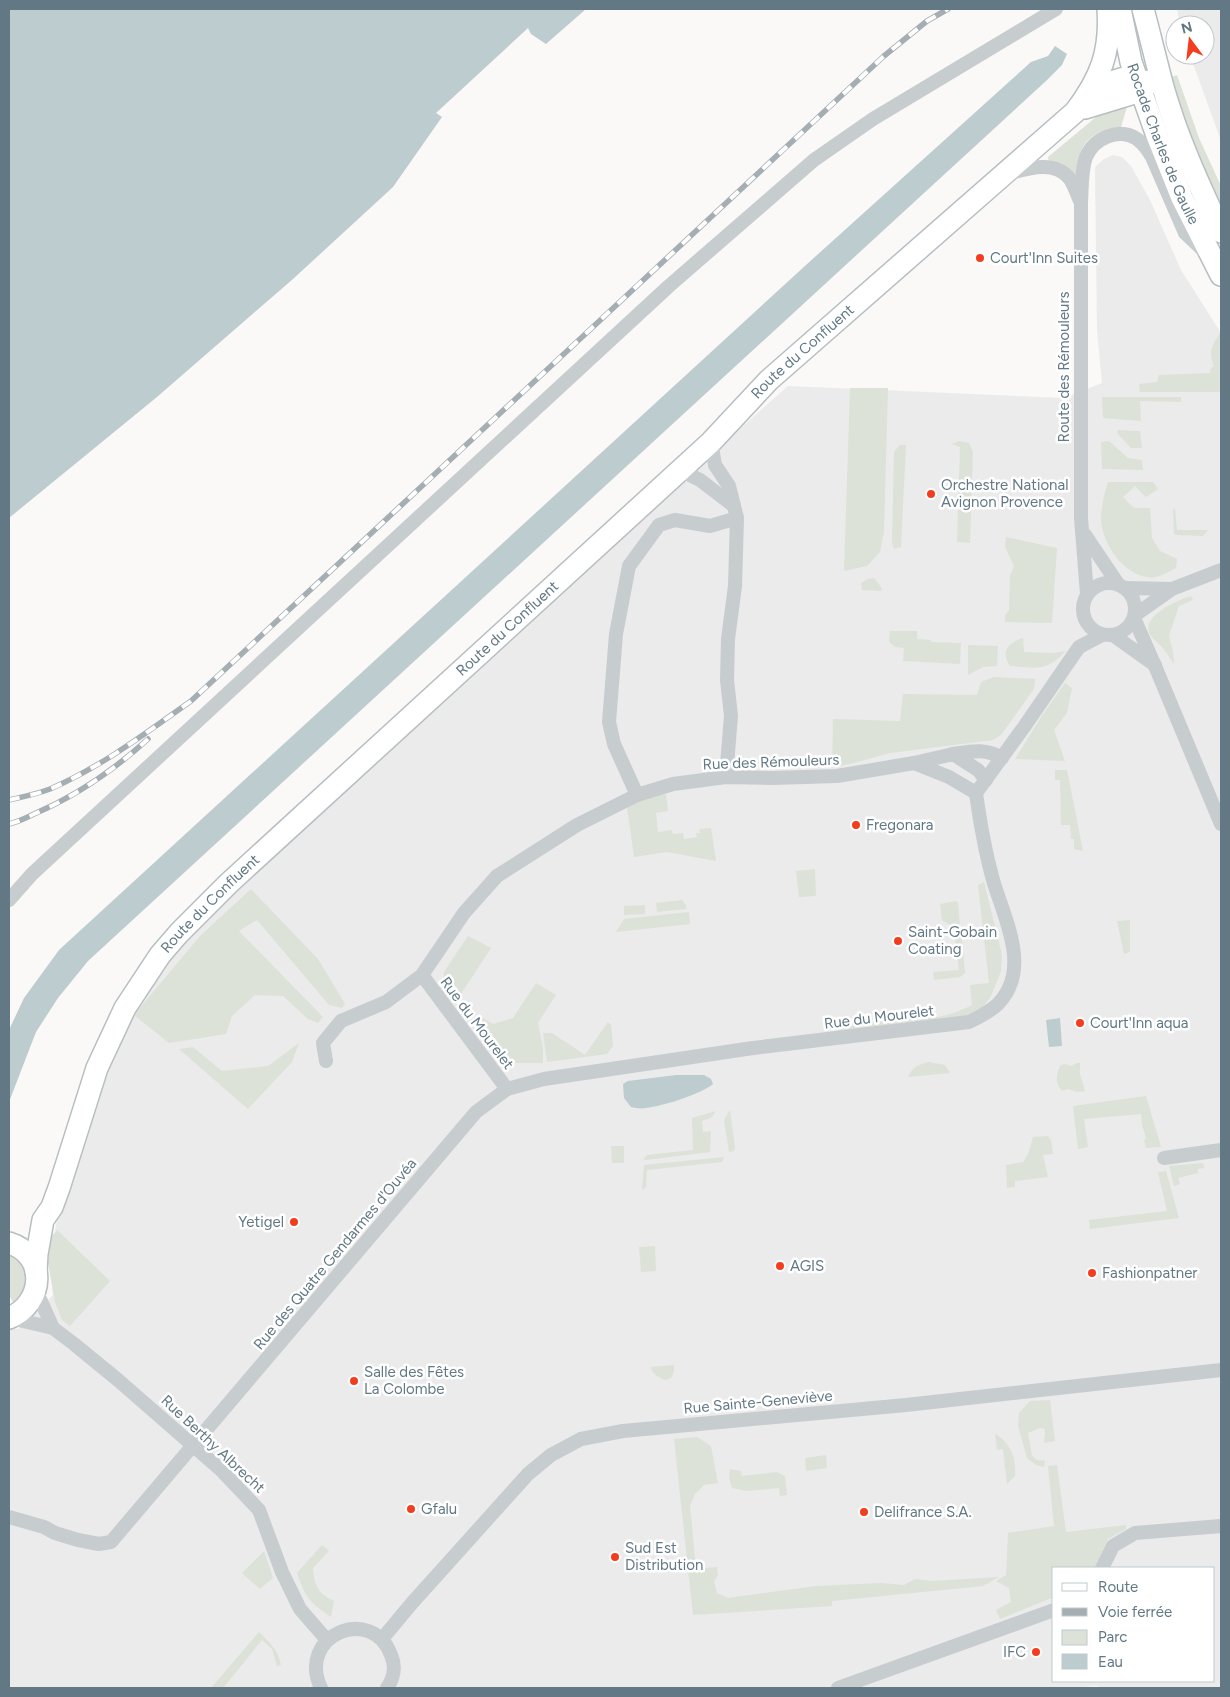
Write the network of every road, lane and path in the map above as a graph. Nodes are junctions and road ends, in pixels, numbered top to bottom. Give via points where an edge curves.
1 (1056, 9) edge
2 (1108, 9) edge
3 (1120, 9) edge
4 (1143, 9) edge
5 (1155, 56) junction
6 (1142, 84) junction
7 (1090, 92) junction
8 (1075, 112) junction
9 (1004, 175) junction
10 (1206, 200) junction
11 (1081, 203) junction
12 (1221, 232) edge
13 (1211, 257) junction
14 (1221, 275) edge
15 (711, 442) junction
16 (680, 470) junction
17 (736, 512) junction
18 (1083, 532) junction
19 (1221, 570) edge
20 (1121, 586) junction
21 (1172, 589) junction
22 (1087, 594) junction
23 (1134, 616) junction
24 (1084, 618) junction
25 (1107, 635) junction
26 (1079, 647) junction
27 (1155, 666) junction
28 (954, 754) junction
29 (1002, 758) junction
30 (914, 763) junction
31 (726, 776) junction
32 (986, 780) junction
33 (976, 793) junction
34 (637, 795) junction
35 (1221, 824) edge
36 (9, 900) edge
37 (422, 975) junction
38 (326, 1060) dead end
39 (507, 1089) junction
40 (1221, 1150) edge
41 (1164, 1158) dead end
42 (43, 1220) junction
43 (9, 1242) edge
44 (36, 1281) junction
45 (9, 1318) edge
46 (53, 1328) junction
47 (1221, 1370) edge
48 (193, 1446) junction
49 (9, 1517) edge
50 (1221, 1526) edge
51 (1102, 1567) edge
52 (1052, 1611) edge
53 (382, 1639) junction
54 (327, 1640) junction
55 (321, 1688) edge
56 (388, 1688) edge
57 (838, 1688) edge

1 - 36 street via 873,119 814,160 662,293 38,868
2 - 7 main road via 1106,54
3 - 6 main road, Rocade Charles de Gaulle via 1131,62
4 - 5 main road, Rocade Charles de Gaulle
5 - 6 main road via 1152,74
5 - 10 main road, Rocade Charles de Gaulle via 1174,120
6 - 7 main road via 1122,78
6 - 8 main road
6 - 10 main road via 1157,98 1178,159
6 - 13 main road, Rocade Charles de Gaulle via 1167,163
7 - 8 main road
8 - 9 main road, Route du Confluent
9 - 11 street via 1043,166 1058,170 1070,179
9 - 15 main road, Route du Confluent via 769,380
10 - 12 main road, Rocade Charles de Gaulle
11 - 13 street, Route des Rémouleurs via 1083,169 1096,143 1115,134 1137,139 1152,156 1185,233
11 - 18 street, Route des Rémouleurs
13 - 14 main road, Rocade Charles de Gaulle
15 - 16 main road, Route du Confluent
15 - 17 street via 715,465 729,486
16 - 17 street via 700,480
16 - 42 main road, Route du Confluent via 229,883 179,933 124,1008 97,1068 59,1188
17 - 31 street via 735,586 728,648 731,716
17 - 34 street via 710,526 675,520 659,525 629,566 616,634 609,722 614,744
18 - 20 street
18 - 22 street, Route des Rémouleurs
19 - 21 street
20 - 21 street
20 - 22 street via 1101,584
20 - 23 street via 1134,600
21 - 23 street
22 - 24 street via 1083,601
23 - 25 street via 1126,629
23 - 27 street
24 - 25 street via 1091,628
24 - 26 street
25 - 26 street
25 - 27 street
26 - 29 street
27 - 35 street
28 - 29 street, Rue des Rémouleurs via 986,750
28 - 30 street, Rue des Rémouleurs
28 - 32 street via 978,770
29 - 32 street
30 - 31 street, Rue des Rémouleurs via 837,776
30 - 33 street via 949,777
31 - 34 street, Rue des Rémouleurs via 673,784
32 - 33 street
33 - 39 street, Rue du Mourelet via 984,844 1015,955 1005,995 985,1014 969,1022 544,1079
34 - 37 street, Rue des Rémouleurs via 577,825 497,876 464,913
37 - 38 street, Rue des Rémouleurs via 386,1002 341,1022 323,1044
37 - 39 street, Rue du Mourelet
39 - 48 street, Rue des Quatre Gendarmes d'Ouvéa via 476,1112
40 - 41 street
42 - 43 main road
42 - 44 main road, Route du Confluent
43 - 44 main road via 32,1261
44 - 45 main road via 31,1302 22,1312
44 - 46 street, Rue Berthy Albrecht
45 - 46 street, Rue Berthy Albrecht
46 - 48 street, Rue Berthy Albrecht
47 - 53 street, Rue Sainte-Geneviève via 915,1404 623,1431 581,1440 551,1455 528,1474
48 - 49 street, Rue des Quatre Gendarmes d'Ouvéa via 111,1542 99,1544 78,1540
48 - 54 street, Rue Berthy Albrecht via 259,1510 300,1609
50 - 51 street via 1135,1533 1113,1546
52 - 57 street
53 - 54 street via 372,1632 348,1629
53 - 56 street via 393,1660 394,1672
54 - 55 street via 319,1650 316,1663 316,1676

